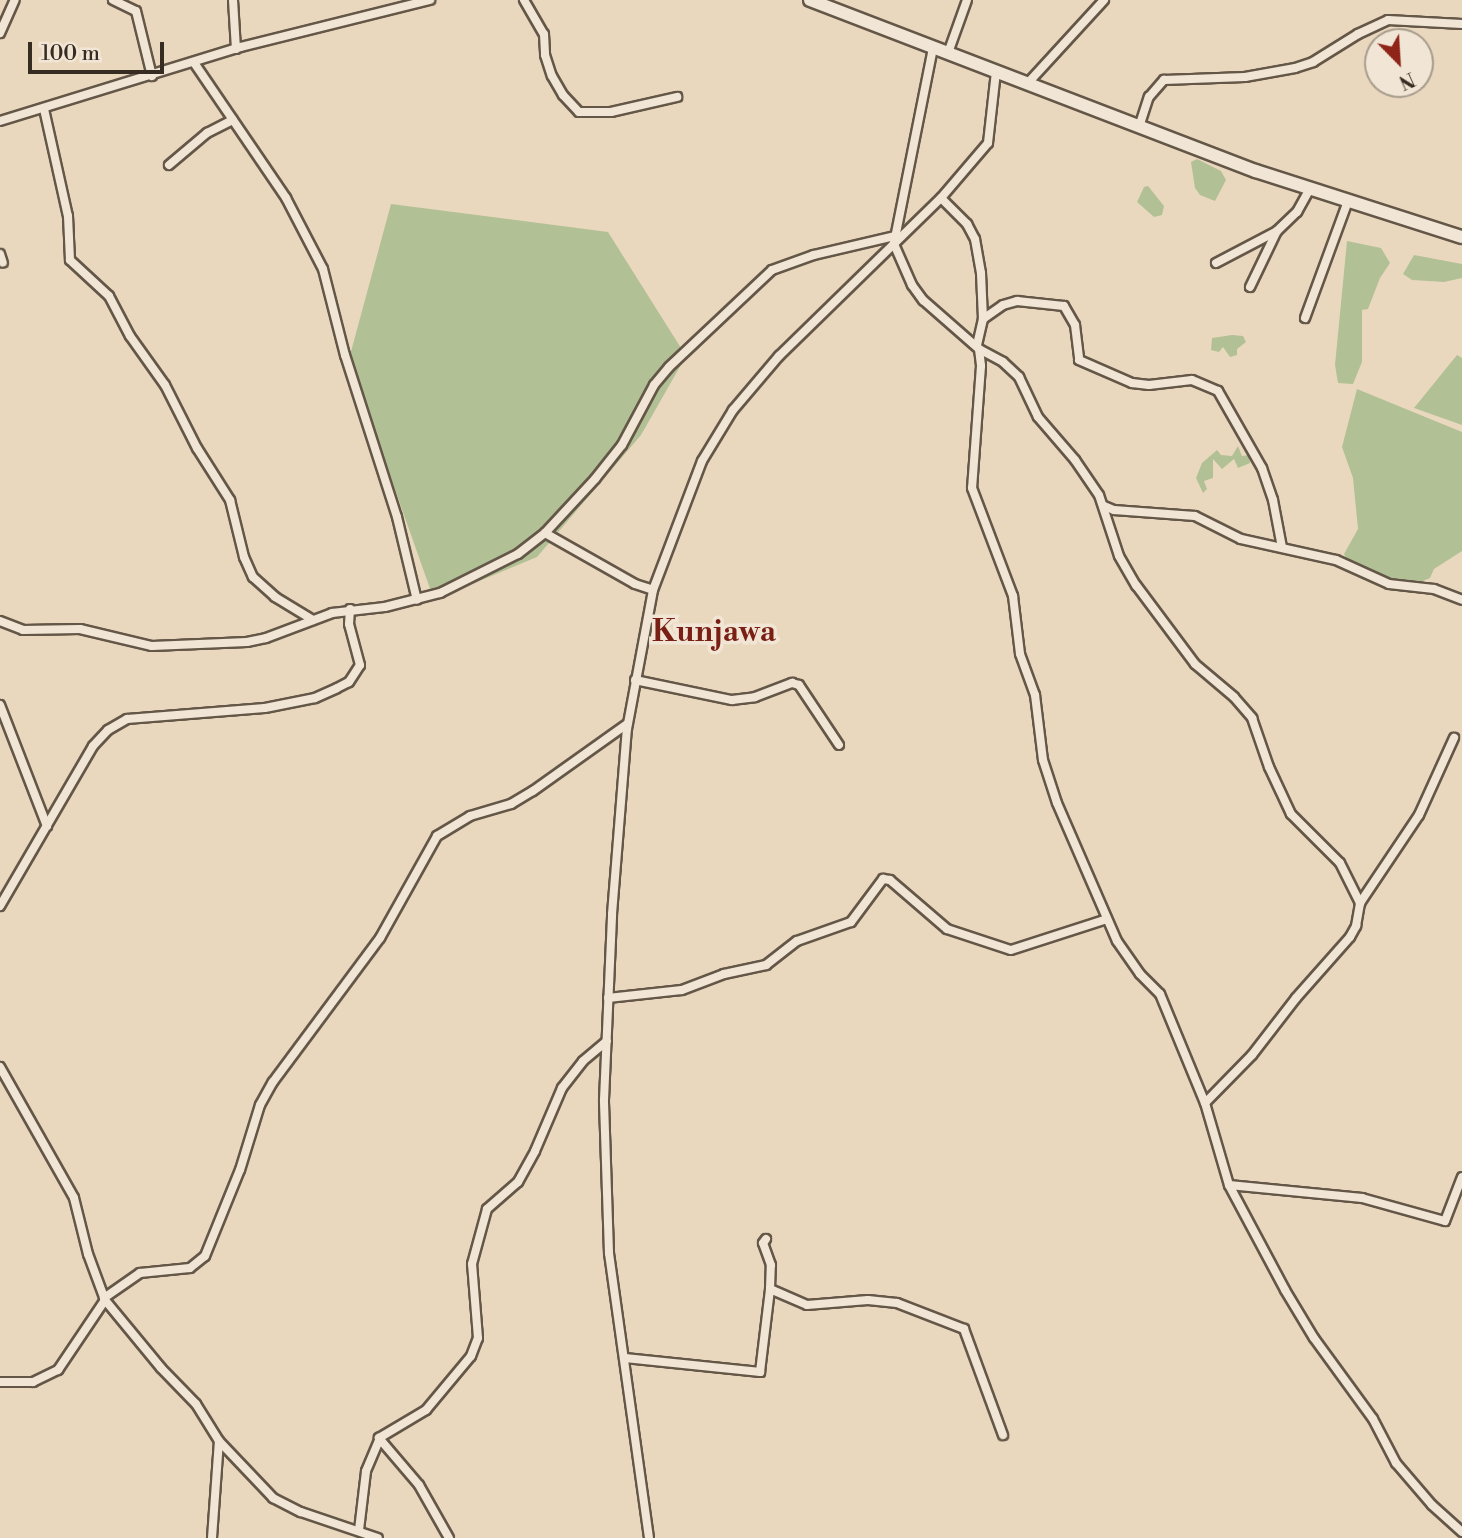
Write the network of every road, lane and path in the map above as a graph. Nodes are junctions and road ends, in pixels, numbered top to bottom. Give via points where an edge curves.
1 (15, 0) edge
2 (113, 0) edge
3 (233, 0) edge
4 (429, 0) edge
5 (524, 0) edge
6 (810, 0) edge
7 (967, 0) edge
8 (1104, 0) edge
9 (1462, 24) edge
10 (0, 33) edge
11 (933, 48) junction
12 (236, 49) junction
13 (948, 53) junction
14 (195, 64) junction
15 (996, 72) junction
16 (152, 76) junction
17 (1027, 84) junction
18 (677, 97) dead end
19 (44, 109) junction
20 (2, 117) edge
21 (233, 120) junction
22 (1139, 127) junction
23 (169, 165) dead end
24 (1310, 189) junction
25 (941, 198) junction
26 (1348, 201) junction
27 (1277, 231) junction
28 (1462, 237) edge
29 (894, 240) junction
30 (1216, 262) dead end
31 (1251, 287) dead end
32 (1305, 318) dead end
33 (983, 319) junction
34 (978, 347) junction
35 (1104, 506) junction
36 (544, 533) junction
37 (1282, 547) junction
38 (653, 590) junction
39 (417, 600) junction
40 (1462, 600) edge
41 (350, 609) junction
42 (313, 620) junction
43 (0, 621) edge
44 (635, 680) junction
45 (0, 705) edge
46 (628, 724) junction
47 (1454, 738) dead end
48 (839, 745) dead end
49 (47, 826) junction
50 (1360, 903) junction
51 (0, 906) edge
52 (1107, 919) junction
53 (608, 998) junction
54 (607, 1041) junction
55 (0, 1067) edge
56 (1205, 1103) junction
57 (1462, 1177) edge
58 (1229, 1185) junction
59 (765, 1239) dead end
60 (771, 1289) junction
61 (105, 1299) junction
62 (625, 1358) junction
63 (0, 1382) edge
64 (1003, 1434) dead end
65 (219, 1441) junction
66 (379, 1441) junction
67 (359, 1530) junction
68 (1462, 1532) edge
69 (212, 1538) edge
70 (378, 1538) edge
71 (449, 1538) edge
72 (649, 1538) edge

1 - 10 street
2 - 16 street via 136,11
3 - 12 street
4 - 12 street
5 - 18 street via 544,34 552,76 579,112 611,112
6 - 11 main road
7 - 13 street
8 - 17 street
9 - 22 street via 1388,20 1295,68 1245,77 1164,80 1149,97
11 - 13 main road
11 - 29 street
12 - 14 street
13 - 15 main road
14 - 16 street
14 - 21 street
15 - 17 main road
15 - 25 street via 989,141
16 - 19 street
17 - 22 main road
19 - 20 street
19 - 42 street via 68,216 70,260 109,296 130,336 165,385 230,500 253,577
21 - 23 street via 207,133
21 - 39 street via 286,198 323,269
22 - 24 main road
24 - 26 main road
24 - 27 street via 1297,212
25 - 29 street
25 - 33 street via 975,239
26 - 28 main road
26 - 32 street
27 - 30 street
27 - 31 street
29 - 34 street via 923,300
29 - 36 street via 814,255 772,270 668,367 622,445
29 - 38 street via 779,356 733,410 702,461
33 - 34 street
33 - 37 street via 1017,301 1064,306 1075,325 1076,355 1081,361 1132,383 1192,380 1218,391 1262,468
34 - 35 street via 1019,377 1038,417 1075,460
34 - 52 street via 981,366 971,488 1013,596 1020,654 1035,695 1043,760
35 - 37 street via 1195,516 1241,539
35 - 50 street via 1119,556 1136,585 1195,664 1247,710 1294,818 1340,863
36 - 38 street
36 - 39 street via 518,554 474,578
37 - 40 street via 1336,560 1398,587 1434,589
38 - 44 street
39 - 41 street
41 - 42 street
41 - 49 street via 349,624 360,665 349,682 315,698 265,708 116,723 93,746
42 - 43 street via 247,642 172,646 152,646 80,629 23,630
44 - 46 street
44 - 48 street via 732,700 799,685
45 - 49 street
46 - 53 street
46 - 61 street via 511,804 470,816 437,836 380,938 260,1105 205,1256 190,1268 140,1273
47 - 50 street via 1419,815
49 - 51 street
50 - 56 street via 1350,937 1252,1055
52 - 53 street via 1011,950 947,929 890,880 883,879 850,922 797,941 766,965 682,990
52 - 56 street via 1140,974 1160,993
53 - 54 street
54 - 62 street via 604,1100 609,1253
54 - 66 street via 583,1061 562,1088 518,1182 487,1209 472,1264 478,1338 471,1356 426,1410 390,1429
55 - 61 street via 74,1198
56 - 58 street
57 - 58 street via 1445,1221 1362,1198
58 - 68 street via 1306,1326 1373,1419 1396,1463
59 - 60 street
60 - 62 street via 760,1372
60 - 64 street via 807,1305 868,1300 897,1303 964,1329
61 - 63 street via 58,1370 33,1382
61 - 65 street via 196,1404
62 - 72 street
65 - 67 street via 273,1498
65 - 69 street
66 - 67 street via 366,1471
66 - 71 street via 419,1485
67 - 70 street

